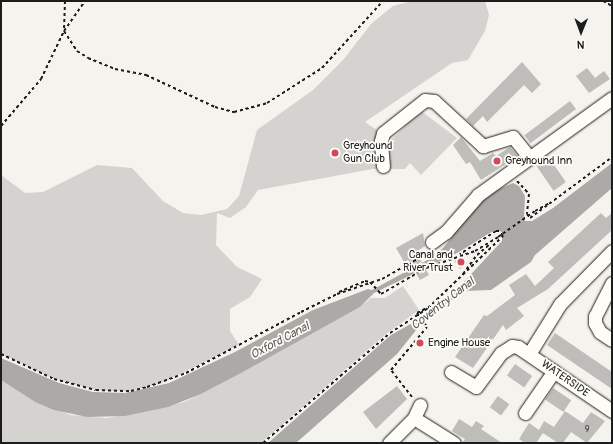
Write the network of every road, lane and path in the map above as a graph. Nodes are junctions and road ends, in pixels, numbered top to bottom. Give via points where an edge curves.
1 (65, 1) edge
2 (85, 1) edge
3 (383, 1) edge
4 (603, 1) edge
5 (612, 6) edge
6 (64, 31) junction
7 (612, 98) edge
8 (1, 126) edge
9 (530, 158) junction
10 (612, 158) edge
11 (383, 166) dead end
12 (514, 179) dead end
13 (558, 199) junction
14 (494, 240) junction
15 (430, 247) joint
16 (612, 251) edge
17 (460, 254) junction
18 (462, 276) junction
19 (612, 283) edge
20 (337, 294) junction
21 (428, 308) junction
22 (612, 340) edge
23 (1, 354) edge
24 (529, 354) junction
25 (554, 371) junction
26 (451, 372) dead end
27 (420, 405) joint
28 (612, 411) edge
29 (525, 413) dead end
30 (414, 418) junction
31 (263, 443) edge
32 (390, 443) edge
33 (454, 443) edge

1 - 6 path
2 - 6 path
3 - 6 path via 322,68 267,103 234,112 215,107 146,75 115,68 88,58 77,51
4 - 5 path
6 - 8 path via 41,79
7 - 9 street
9 - 11 street via 513,137 483,146 434,101 425,100 384,134 381,141
9 - 15 street via 474,198
10 - 13 path
12 - 13 path via 522,183 529,194 528,218 539,214
13 - 14 path, bridge via 535,211
14 - 17 path via 475,251
14 - 18 path via 477,254
15 - 20 path via 382,278
16 - 24 street via 560,304
17 - 18 path via 496,231 503,236 482,260
17 - 20 path, bridge via 402,280 382,294 370,282 365,281
18 - 21 path
19 - 22 street via 595,316 595,323 600,332
20 - 23 path via 186,373 131,391 96,390 54,379
21 - 27 path, bridge via 418,313 427,327 391,370
21 - 31 path via 390,333
24 - 25 street, WATERSIDE
24 - 26 street, WATERSIDE via 512,346 501,353 476,387
25 - 28 street, WATERSIDE
25 - 29 street
27 - 30 street
30 - 32 street
30 - 33 street

